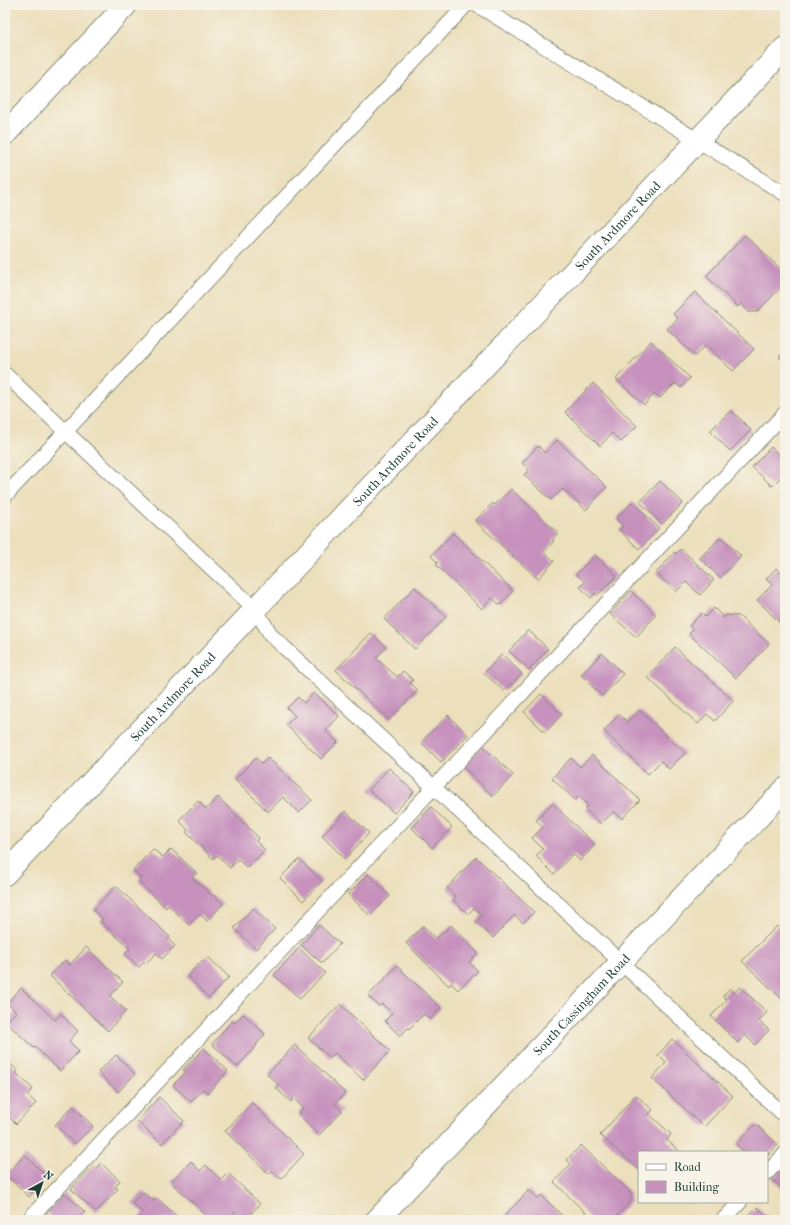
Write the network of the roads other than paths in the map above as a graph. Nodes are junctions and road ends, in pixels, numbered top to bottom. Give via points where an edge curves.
1 (126, 5) edge
2 (466, 5) edge
3 (477, 5) edge
4 (785, 48) edge
5 (5, 134) edge
6 (698, 140) junction
7 (785, 194) edge
8 (5, 374) edge
9 (785, 413) edge
10 (65, 432) junction
11 (5, 496) edge
12 (255, 609) junction
13 (434, 788) junction
14 (785, 789) edge
15 (5, 874) edge
16 (622, 962) junction
17 (785, 1116) edge
18 (785, 1154) edge
19 (768, 1172) edge
20 (739, 1203) edge
21 (28, 1220) edge
22 (377, 1220) edge
23 (723, 1220) edge

1 - 5 street
2 - 10 lane
3 - 6 lane
4 - 6 street, South Ardmore Road
6 - 7 lane
6 - 12 street, South Ardmore Road
8 - 10 lane
9 - 13 lane
10 - 11 lane
10 - 12 lane
12 - 13 lane via 271,635
12 - 15 street, South Ardmore Road
13 - 16 lane
13 - 21 lane
14 - 16 street, South Cassingham Road
16 - 17 lane
16 - 22 street, South Cassingham Road
18 - 19 lane
20 - 23 lane

